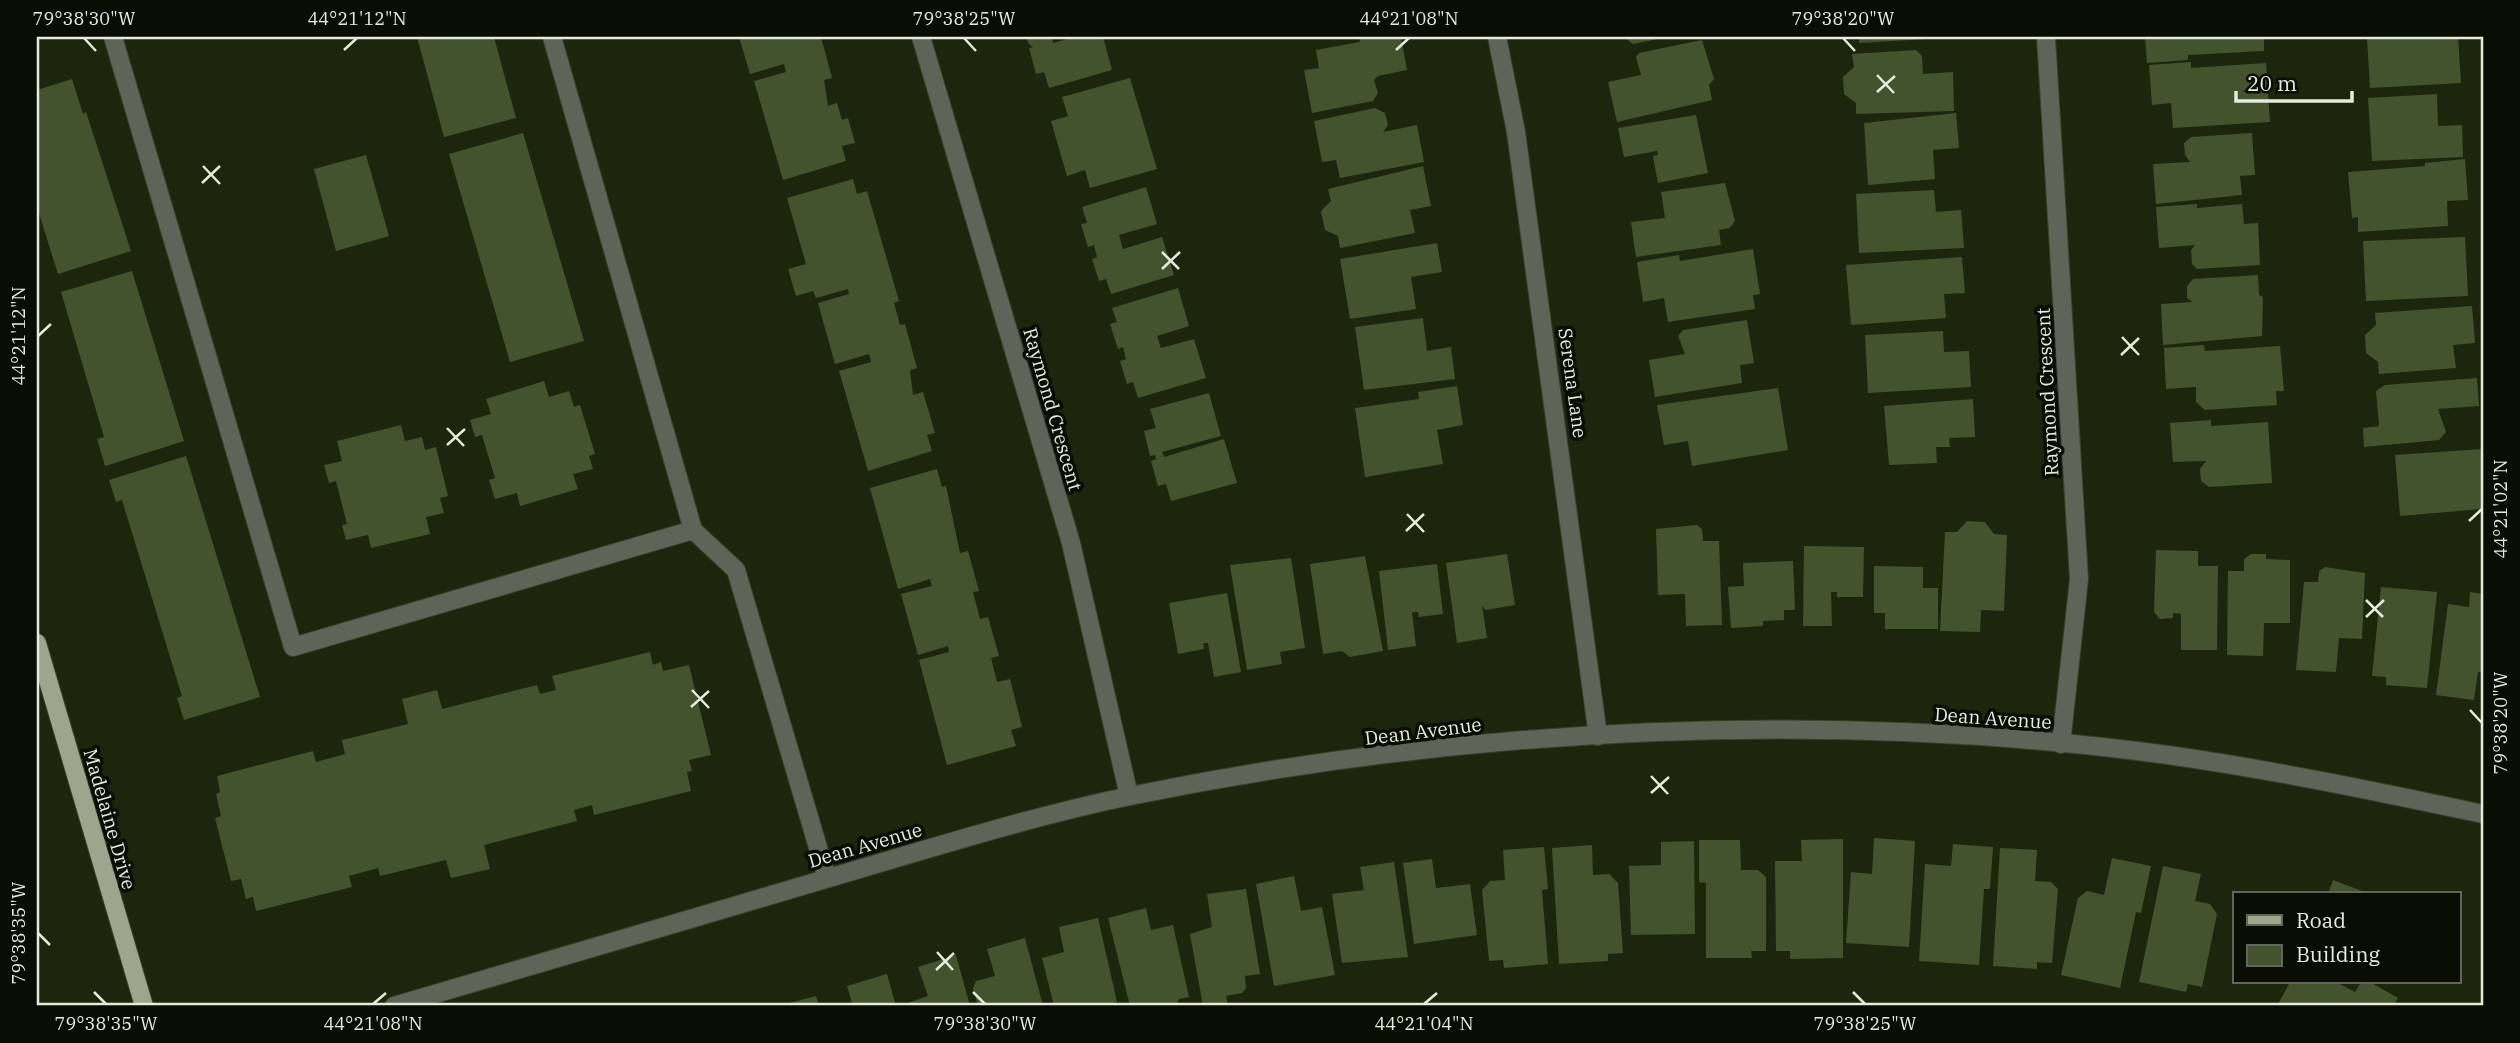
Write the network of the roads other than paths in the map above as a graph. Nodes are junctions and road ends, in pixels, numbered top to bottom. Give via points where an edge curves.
1 (113, 37) edge
2 (552, 37) edge
3 (921, 37) edge
4 (1497, 37) edge
5 (2046, 37) edge
6 (693, 530) junction
7 (37, 643) edge
8 (1598, 736) junction
9 (2061, 744) junction
10 (1129, 796) junction
11 (2483, 814) edge
12 (827, 878) junction
13 (144, 1006) edge
14 (394, 1006) edge

1 - 6 street via 293,646
2 - 6 street
3 - 10 street, Raymond Crescent via 1070,543
4 - 8 street, Serena Lane via 1516,132
5 - 9 street, Raymond Crescent via 2079,579
6 - 12 street via 736,570
7 - 13 main road, Madelaine Drive
8 - 9 street, Dean Avenue via 1886,733
8 - 10 street, Dean Avenue via 1409,752
9 - 11 street, Dean Avenue via 2167,755
10 - 12 street, Dean Avenue
12 - 14 street, Dean Avenue

